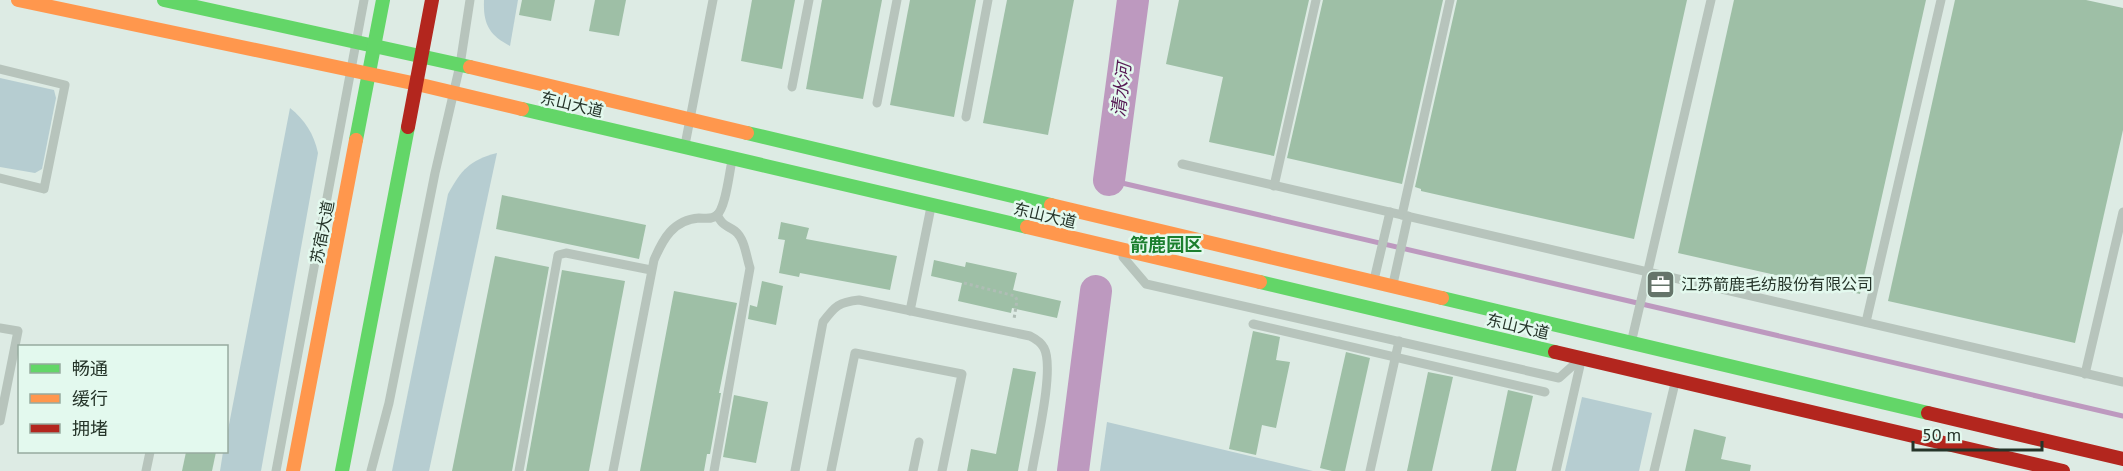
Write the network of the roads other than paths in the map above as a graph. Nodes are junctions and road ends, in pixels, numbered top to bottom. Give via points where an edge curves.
1 (18, 0) edge
2 (164, 0) edge
3 (364, 0) edge
4 (383, 0) edge
5 (432, 0) edge
6 (470, 0) edge
7 (713, 0) edge
8 (809, 0) edge
9 (897, 0) edge
10 (988, 0) edge
11 (1316, 0) edge
12 (1450, 0) edge
13 (1711, 0) edge
14 (1941, 0) edge
15 (356, 42) junction
16 (374, 46) junction
17 (422, 56) junction
18 (460, 65) junction
19 (0, 69) edge
20 (350, 70) junction
21 (369, 74) junction
22 (417, 84) junction
23 (792, 87) dead end
24 (453, 93) junction
25 (877, 103) dead end
26 (966, 117) dead end
27 (690, 120) junction
28 (685, 147) junction
29 (732, 158) junction
30 (1182, 165) dead end
31 (0, 178) edge
32 (1274, 186) junction
33 (932, 205) junction
34 (1390, 212) junction
35 (2123, 212) edge
36 (717, 215) junction
37 (1405, 215) junction
38 (1116, 248) junction
39 (651, 270) junction
40 (1648, 271) junction
41 (1374, 281) junction
42 (1393, 286) junction
43 (910, 311) junction
44 (1866, 322) junction
45 (1253, 324) dead end
46 (0, 328) edge
47 (1399, 341) junction
48 (1585, 345) junction
49 (1628, 355) junction
50 (1395, 356) junction
51 (1679, 367) junction
52 (2085, 374) junction
53 (2123, 382) edge
54 (1545, 392) dead end
55 (0, 421) edge
56 (919, 442) dead end
57 (150, 453) edge
58 (2123, 459) edge
59 (146, 471) edge
60 (276, 471) edge
61 (293, 471) edge
62 (342, 471) edge
63 (371, 471) edge
64 (519, 471) edge
65 (612, 471) edge
66 (714, 471) edge
67 (795, 471) edge
68 (831, 471) edge
69 (913, 471) edge
70 (942, 471) edge
71 (1032, 471) edge
72 (1370, 471) edge
73 (1556, 471) edge
74 (1654, 471) edge
75 (2063, 471) edge

1 - 20 main road, 东山大道
2 - 15 main road, 东山大道
3 - 15 lane
4 - 16 main road, 苏宿大道
5 - 17 main road
6 - 18 lane
7 - 27 lane
8 - 23 lane
9 - 25 lane
10 - 26 lane
11 - 32 lane
12 - 37 lane
13 - 40 lane
14 - 44 lane
15 - 16 main road, 东山大道
15 - 20 lane
16 - 17 main road, 东山大道
16 - 21 main road, 苏宿大道
17 - 18 main road, 东山大道
17 - 22 main road
18 - 24 lane
18 - 27 main road, 东山大道
19 - 31 lane via 65,84 44,189
20 - 21 main road, 东山大道
20 - 60 lane
21 - 22 main road, 东山大道
21 - 61 main road, 苏宿大道
22 - 24 main road, 东山大道
22 - 62 main road
24 - 28 main road, 东山大道
24 - 63 lane via 389,403
27 - 28 lane
27 - 41 main road, 东山大道
28 - 29 main road, 东山大道
29 - 33 main road, 东山大道
29 - 36 lane
30 - 32 lane
32 - 34 lane
33 - 38 main road, 东山大道
33 - 43 lane
34 - 37 lane
34 - 41 lane
35 - 52 lane
36 - 39 lane via 684,221 672,228
36 - 66 lane via 742,242 750,268
37 - 40 lane
37 - 42 lane
38 - 47 lane via 1146,284
38 - 48 main road, 东山大道
39 - 64 lane via 566,253 558,255
39 - 65 lane
40 - 44 lane
40 - 49 lane
41 - 42 main road, 东山大道
42 - 48 main road, 东山大道
43 - 67 lane via 859,300 843,302 828,315 823,322
43 - 71 lane via 1039,341 1048,369
44 - 52 lane
45 - 50 lane
46 - 55 lane via 18,331
47 - 48 lane via 1559,378
47 - 50 lane
48 - 49 main road, 东山大道
48 - 49 main road, 东山大道
48 - 73 lane
49 - 51 main road, 东山大道
49 - 51 main road, 东山大道
50 - 54 lane
50 - 72 lane
51 - 58 main road, 东山大道
51 - 74 lane
51 - 75 main road, 东山大道
52 - 53 lane
56 - 69 lane
57 - 59 lane
68 - 70 lane via 855,353 962,374

